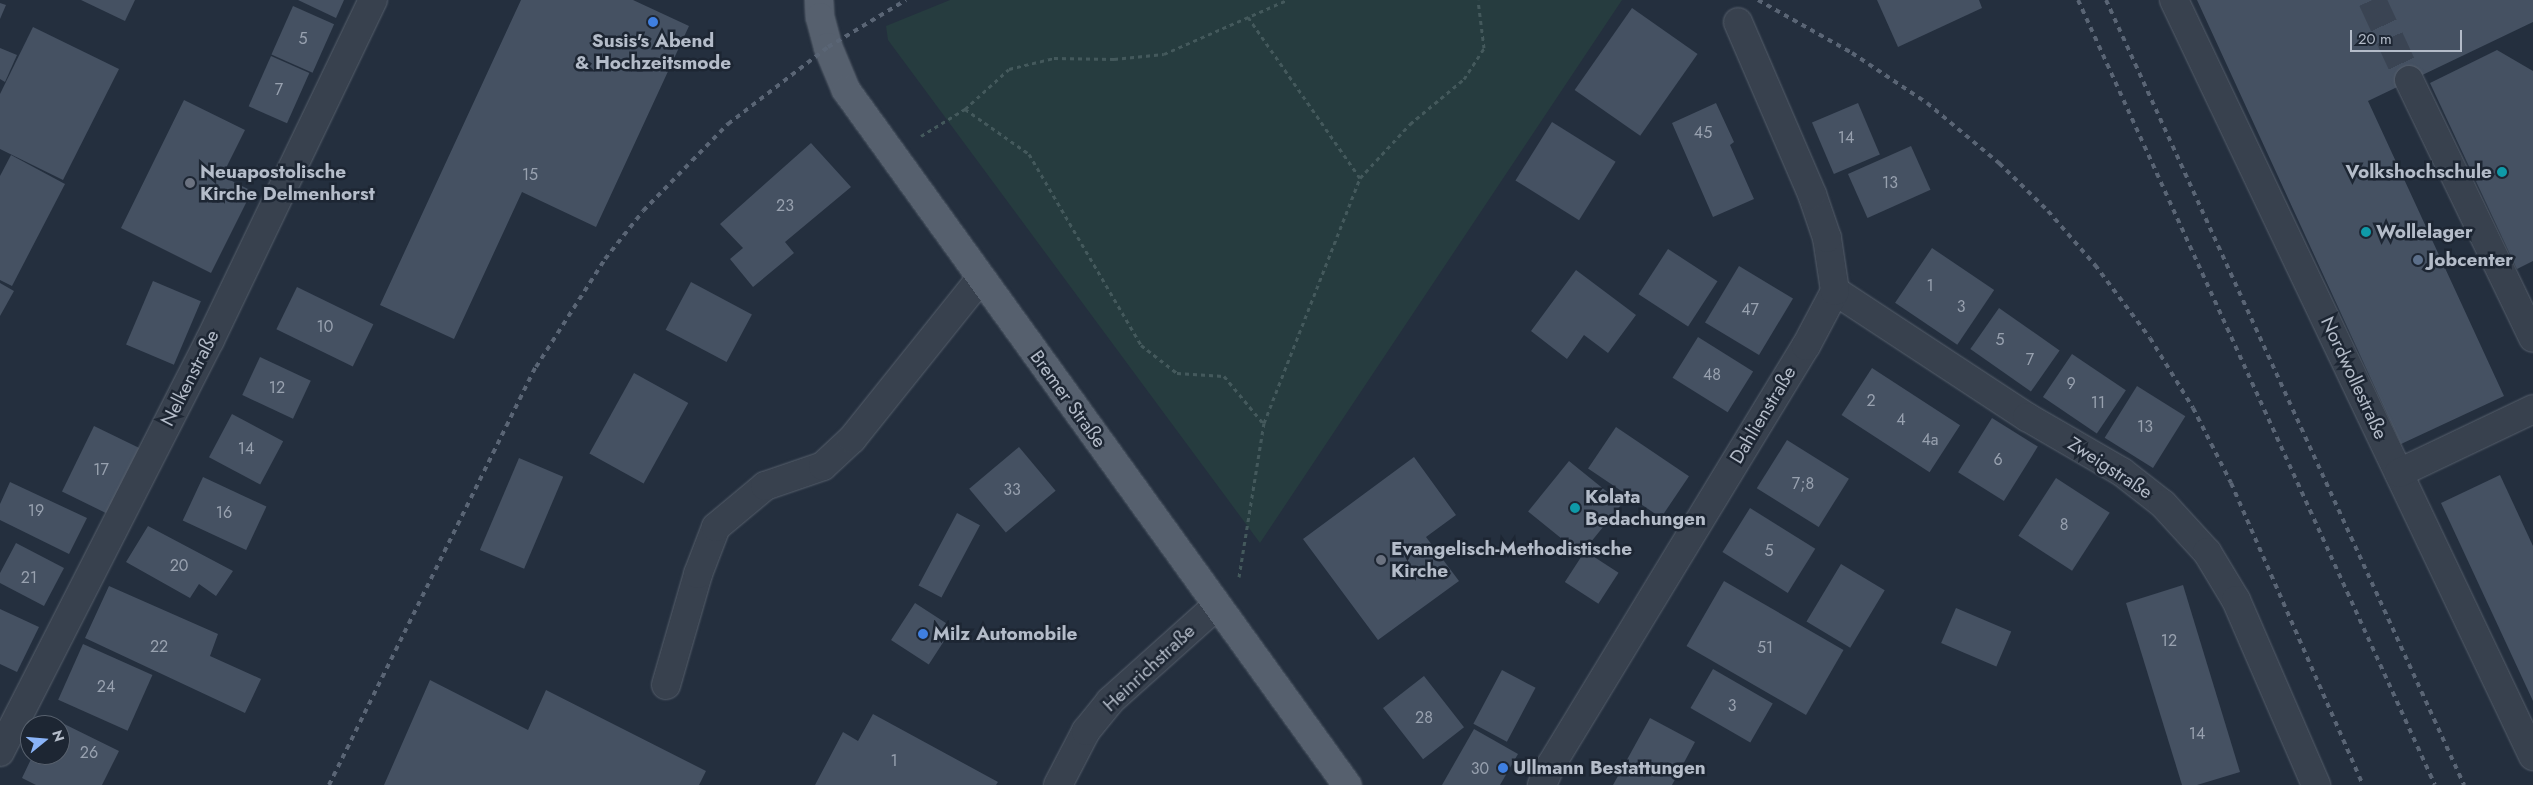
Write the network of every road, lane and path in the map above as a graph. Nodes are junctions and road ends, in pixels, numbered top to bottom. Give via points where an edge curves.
1 (373, 0) edge
2 (820, 0) edge
3 (1286, 0) edge
4 (1478, 0) edge
5 (2174, 0) edge
6 (1248, 17) junction
7 (1738, 22) dead end
8 (2409, 80) tunnel mouth
9 (965, 109) junction
10 (892, 154) junction
11 (1360, 178) junction
12 (981, 278) junction
13 (1835, 292) junction
14 (2533, 338) edge
15 (2533, 409) edge
16 (1264, 423) junction
17 (2399, 473) junction
18 (1216, 607) junction
19 (666, 685) dead end
20 (0, 752) edge
21 (2533, 756) edge
22 (1058, 785) edge
23 (1347, 785) edge
24 (1542, 785) edge
25 (2316, 785) edge

1 - 20 street, Nelkenstraße via 210,340
2 - 10 main road, Bremer Straße via 820,17 828,47 846,90
3 - 6 path
4 - 11 path via 1484,48 1464,79 1410,124
5 - 17 street, Nordwollestraße
6 - 9 path via 1164,54 1114,59 1054,58 1010,69
6 - 11 path
7 - 13 street via 1812,194 1827,238
8 - 14 street
9 - 10 path
9 - 16 path via 1029,154 1141,345 1178,374 1224,376
10 - 12 main road, Bremer Straße
11 - 16 path
12 - 18 main road, Bremer Straße
12 - 19 street via 852,439 823,466 765,486 716,527 698,574
13 - 24 street, Dahlienstraße via 1806,346 1551,765
13 - 25 street, Zweigstraße via 2027,417 2122,472 2163,504 2207,552 2236,600
15 - 17 street
16 - 18 path via 1238,581
17 - 21 street, Nordwollestraße
18 - 22 street, Heinrichstraße via 1110,701 1086,730
18 - 23 main road, Bremer Straße

